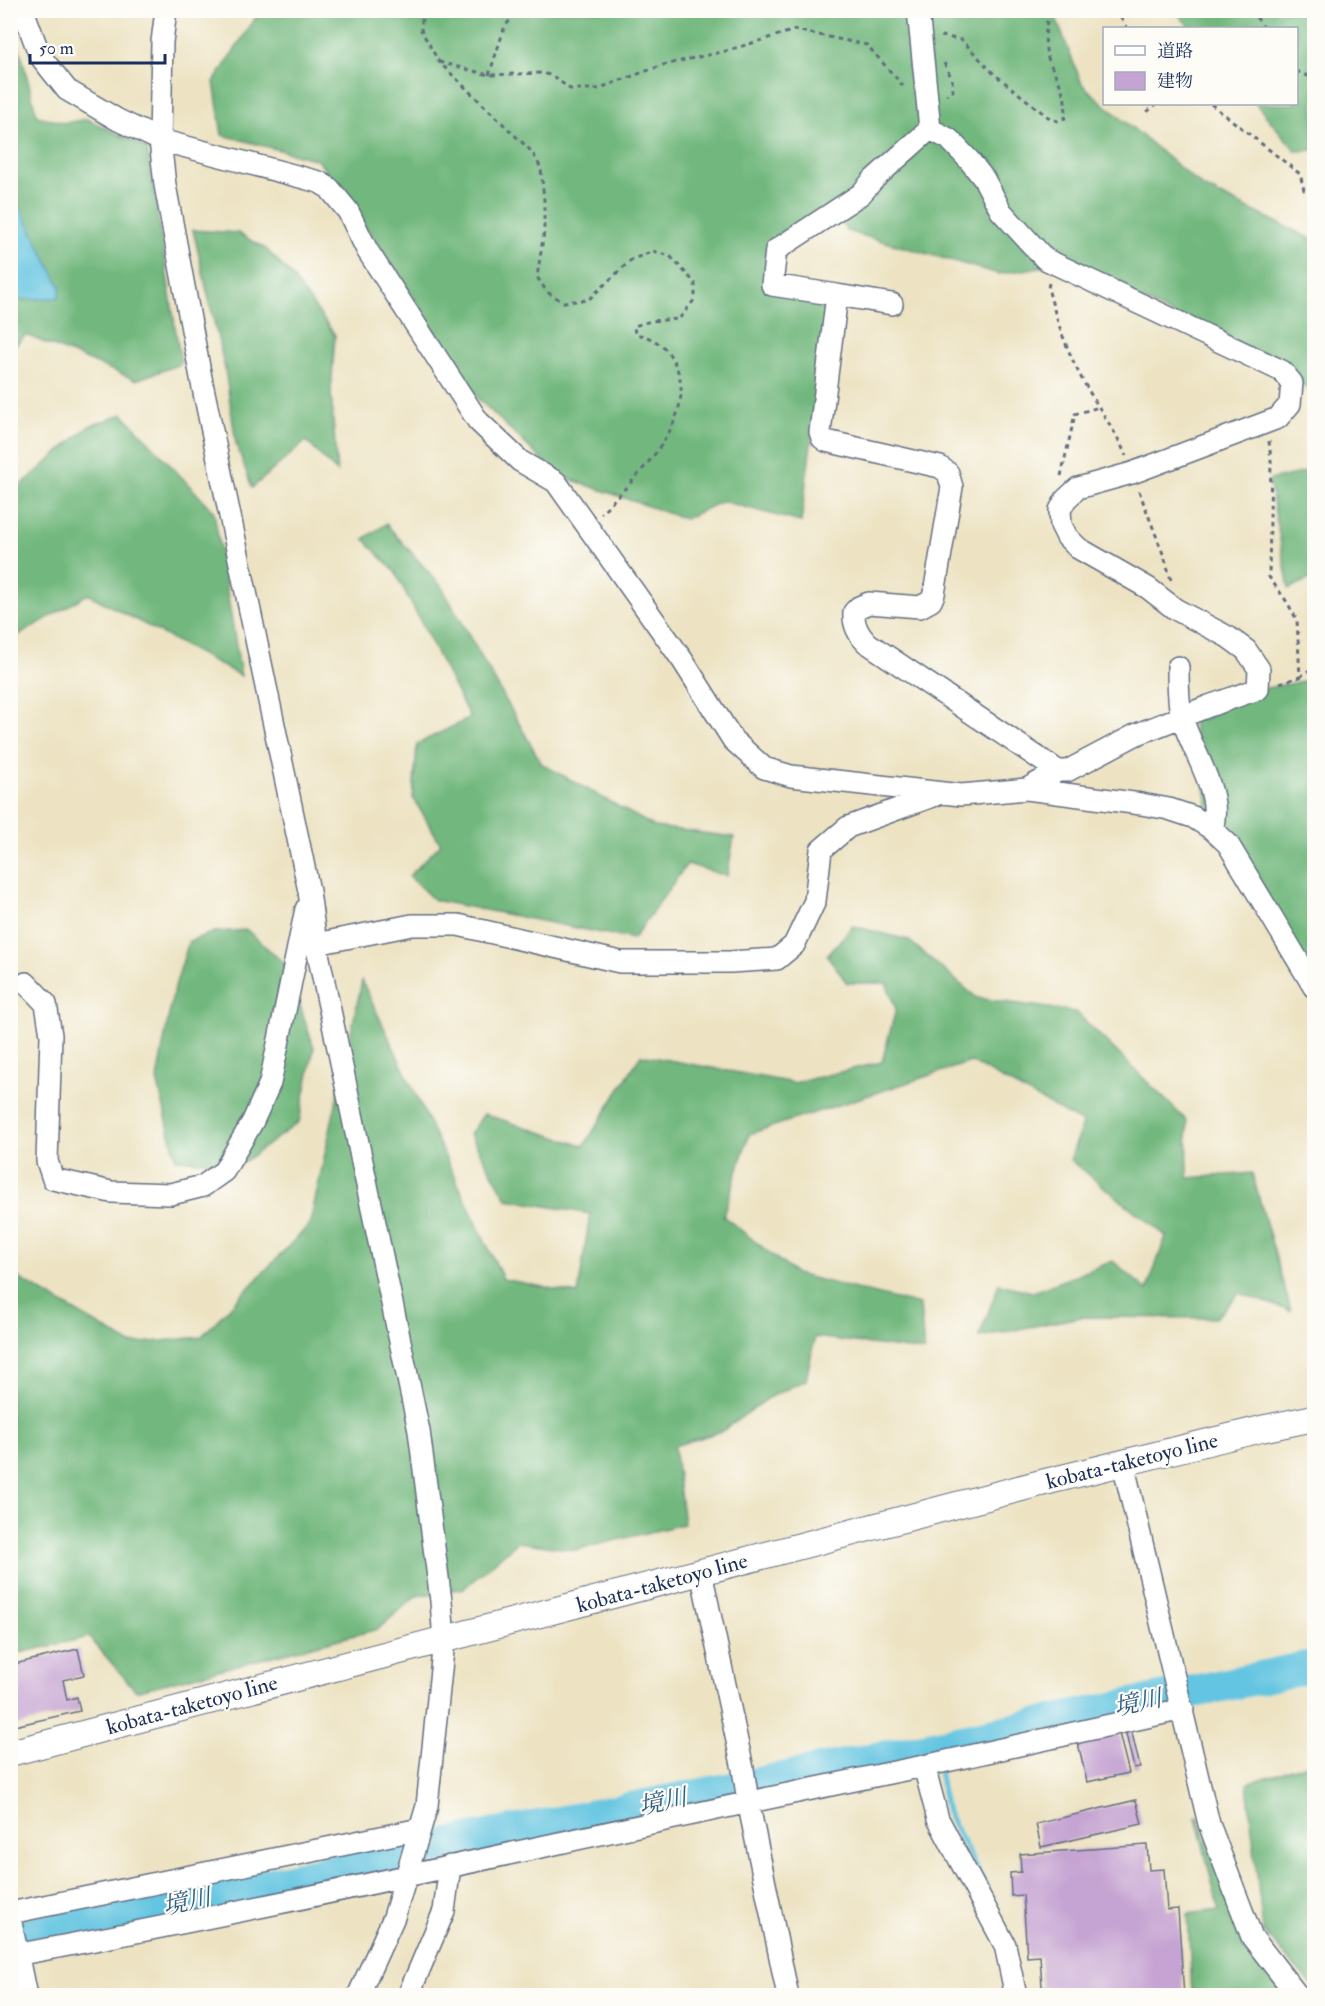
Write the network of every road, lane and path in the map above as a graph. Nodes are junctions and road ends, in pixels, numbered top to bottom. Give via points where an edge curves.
1 (23, 10) edge
2 (166, 10) edge
3 (423, 10) edge
4 (519, 10) edge
5 (918, 10) edge
6 (1049, 10) edge
7 (1116, 10) edge
8 (1251, 10) edge
9 (1125, 27) edge
10 (1263, 27) edge
11 (936, 41) dead end
12 (942, 58) dead end
13 (439, 62) junction
14 (1298, 72) edge
15 (489, 75) junction
16 (1314, 79) edge
17 (1155, 105) edge
18 (1212, 105) edge
19 (927, 106) junction
20 (1147, 112) dead end
21 (930, 129) junction
22 (160, 140) junction
23 (1314, 193) edge
24 (1057, 265) junction
25 (837, 295) junction
26 (892, 304) dead end
27 (1099, 406) junction
28 (1263, 425) junction
29 (1132, 473) junction
30 (1060, 510) junction
31 (587, 527) junction
32 (1175, 609) junction
33 (1178, 667) dead end
34 (1314, 670) edge
35 (1300, 677) junction
36 (1258, 689) junction
37 (1182, 716) junction
38 (1063, 771) junction
39 (1027, 789) junction
40 (942, 793) junction
41 (1100, 799) junction
42 (1212, 830) junction
43 (309, 891) junction
44 (316, 944) junction
45 (26, 983) dead end
46 (1314, 987) edge
47 (1314, 1418) edge
48 (1123, 1463) junction
49 (701, 1572) junction
50 (444, 1641) junction
51 (1183, 1709) junction
52 (10, 1753) edge
53 (924, 1766) junction
54 (748, 1800) junction
55 (420, 1829) junction
56 (450, 1866) junction
57 (406, 1877) junction
58 (10, 1913) edge
59 (10, 1918) edge
60 (14, 1955) edge
61 (26, 1995) edge
62 (358, 1995) edge
63 (408, 1995) edge
64 (788, 1995) edge
65 (1016, 1995) edge
66 (1298, 1995) edge

1 - 22 street via 40,56 67,90
2 - 22 street
3 - 13 path via 421,30
4 - 15 path via 505,26
5 - 19 street
6 - 11 path via 1045,44 1065,100 1065,117 1061,120 1048,117 1011,89 962,40 941,36
7 - 9 path
8 - 10 path
12 - 19 path via 953,91
13 - 15 path
13 - 31 path via 532,152 541,168 544,232 537,277 547,292 563,302 588,300 631,260 653,251 670,256 695,283 695,299 680,319 634,326 635,334 654,339 675,364 682,385 679,409 658,451
14 - 16 path
15 - 19 path via 544,73 570,89 597,89 663,65 795,30 867,45 917,101
17 - 20 path
18 - 23 path via 1300,174 1304,190
19 - 21 street
21 - 24 street via 949,139 969,160 1001,211 1045,259
21 - 25 street via 861,194 776,250 772,285
22 - 31 street via 319,182 329,188 348,211 366,250 478,421 520,462 556,482
22 - 43 street via 202,383
24 - 27 path via 1048,288 1056,316 1081,378
24 - 28 street via 1282,371 1292,383 1290,404 1278,418
25 - 26 street
25 - 38 street via 822,438 939,468 948,473 952,487 931,601 920,607 863,604 854,612 853,619 859,634
27 - 29 path
27 - 30 path via 1075,414 1057,503
28 - 29 street
28 - 35 path via 1271,460 1269,577 1297,620
29 - 30 street via 1078,488
29 - 32 path via 1165,559 1178,603
30 - 32 street via 1067,537 1078,548 1148,588
31 - 40 street via 734,740 764,768 791,776
32 - 36 street via 1246,650 1259,669
33 - 37 street
34 - 35 path
35 - 36 path
36 - 37 street
37 - 38 street
37 - 42 street via 1211,794 1215,810
38 - 39 street
38 - 41 street via 1089,786
39 - 40 street
39 - 41 street
40 - 44 street via 848,827 821,850 815,901 794,945 777,958 620,962 458,925 412,925
41 - 42 street via 1169,809 1193,817
42 - 46 street via 1228,844
43 - 44 street
43 - 45 street via 270,1083 254,1121 224,1171 203,1186 171,1194 111,1192 53,1179 47,1161 51,1035 46,1004
44 - 50 street via 419,1431
47 - 48 main road, kobata-taketoyo line
48 - 49 main road, kobata-taketoyo line
48 - 51 street
49 - 50 main road, kobata-taketoyo line
49 - 54 street
50 - 52 main road, kobata-taketoyo line
50 - 55 street via 427,1806
51 - 53 street
51 - 66 street via 1209,1824 1252,1937
53 - 54 street
53 - 65 street via 938,1819 1005,1945
54 - 56 street
54 - 64 street
55 - 57 street
55 - 58 street
56 - 57 street
56 - 63 street via 444,1911
57 - 60 street
57 - 62 street via 394,1917
59 - 60 street
60 - 61 street

